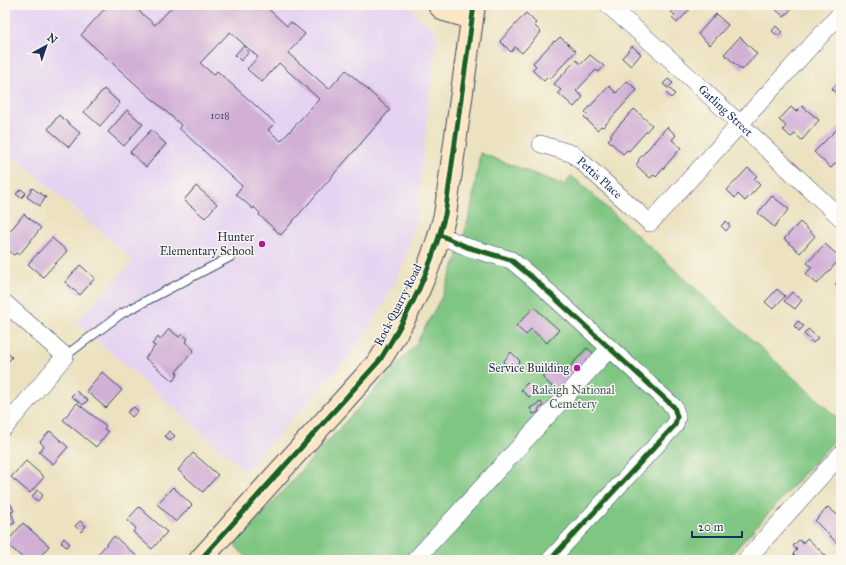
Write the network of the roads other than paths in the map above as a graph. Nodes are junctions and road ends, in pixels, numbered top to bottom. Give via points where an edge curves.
1 (439, 5) edge
2 (608, 5) edge
3 (473, 11) edge
4 (841, 13) edge
5 (740, 124) junction
6 (541, 144) dead end
7 (841, 218) edge
8 (440, 235) junction
9 (232, 256) dead end
10 (5, 303) edge
11 (610, 348) junction
12 (63, 359) junction
13 (5, 427) edge
14 (841, 454) edge
15 (200, 560) edge
16 (415, 560) edge
17 (550, 560) edge
18 (746, 560) edge

1 - 3 main road via 444,10
2 - 5 street, Gatling Street
3 - 8 main road, Rock Quarry Road via 445,215
4 - 5 street
5 - 6 street, Pettis Place via 650,223 573,154
5 - 7 street, Gatling Street
8 - 11 street via 467,247 512,260
8 - 15 main road, Rock Quarry Road via 423,284 380,360
9 - 12 lane via 121,314
10 - 12 street
11 - 16 street
11 - 17 street via 674,407 677,417 674,425
12 - 13 street
14 - 18 street

